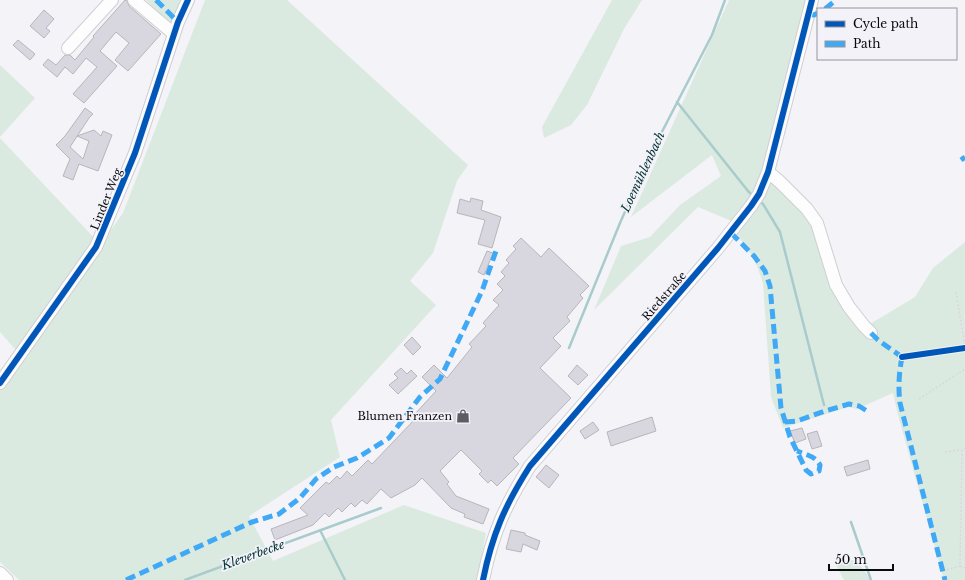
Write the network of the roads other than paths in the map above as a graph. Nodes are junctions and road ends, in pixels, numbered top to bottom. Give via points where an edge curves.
1 (112, 0) edge
2 (134, 0) edge
3 (188, 0) edge
4 (812, 0) edge
5 (174, 34) junction
6 (68, 48) dead end
7 (768, 172) junction
8 (871, 333) dead end
9 (0, 383) edge
10 (0, 574) edge
11 (7, 580) edge
12 (483, 580) edge

1 - 6 street
2 - 5 street
3 - 5 street, Linder Weg
4 - 7 street, Riedstraße
5 - 9 street, Linder Weg via 135,153 96,247
7 - 8 street via 807,209 817,224 836,285 849,307
7 - 12 street, Riedstraße via 756,198 718,248 518,483 500,518
10 - 11 street

